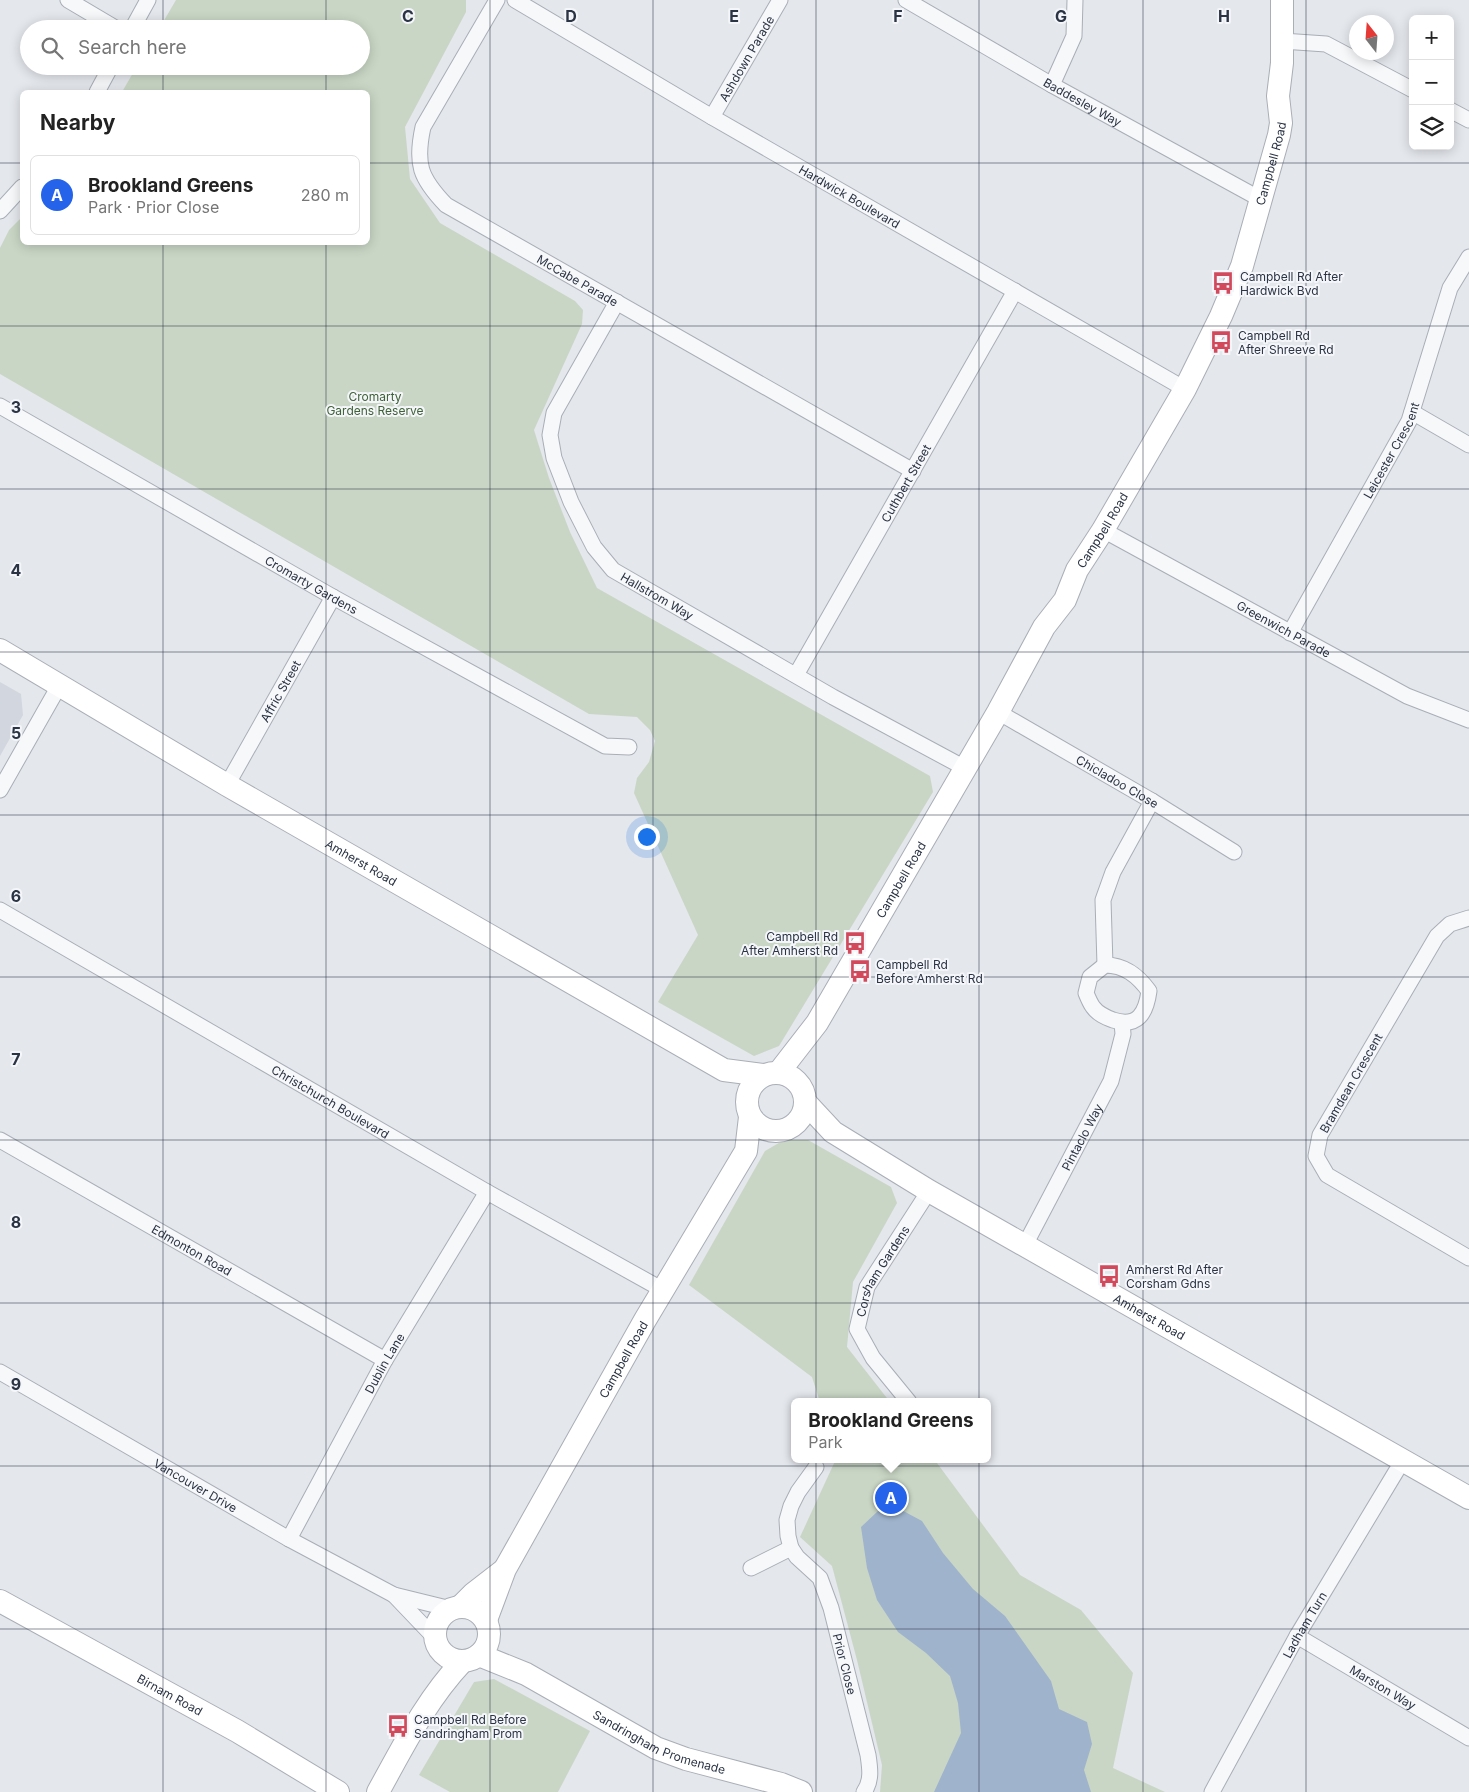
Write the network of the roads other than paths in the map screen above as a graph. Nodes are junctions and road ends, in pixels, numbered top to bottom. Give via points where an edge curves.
1 (68, 0) edge
2 (148, 0) edge
3 (497, 0) edge
4 (515, 0) edge
5 (780, 0) edge
6 (906, 0) edge
7 (1075, 0) edge
8 (1282, 0) edge
9 (102, 20) edge
10 (137, 20) edge
11 (1282, 41) junction
12 (107, 75) edge
13 (1052, 84) junction
14 (1409, 88) edge
15 (98, 90) edge
16 (1454, 112) edge
17 (712, 116) junction
18 (1469, 120) edge
19 (20, 189) edge
20 (1262, 200) junction
21 (0, 211) edge
22 (1469, 257) edge
23 (1015, 291) junction
24 (617, 302) junction
25 (1185, 389) junction
26 (0, 406) edge
27 (1412, 412) junction
28 (1469, 445) edge
29 (913, 471) junction
30 (1102, 530) junction
31 (333, 597) junction
32 (1290, 633) junction
33 (0, 650) edge
34 (796, 675) junction
35 (59, 686) junction
36 (998, 712) junction
37 (1469, 720) edge
38 (629, 747) dead end
39 (965, 768) junction
40 (227, 785) junction
41 (0, 790) edge
42 (1152, 801) junction
43 (1234, 852) dead end
44 (0, 910) edge
45 (1469, 918) edge
46 (1105, 965) junction
47 (817, 1023) junction
48 (1122, 1023) junction
49 (724, 1070) junction
50 (771, 1074) junction
51 (803, 1094) junction
52 (749, 1112) junction
53 (784, 1128) junction
54 (833, 1132) junction
55 (0, 1140) edge
56 (746, 1151) junction
57 (929, 1191) junction
58 (487, 1192) junction
59 (1025, 1245) junction
60 (1469, 1258) edge
61 (663, 1290) junction
62 (384, 1360) junction
63 (0, 1372) edge
64 (906, 1398) edge
65 (1402, 1460) junction
66 (816, 1467) dead end
67 (1469, 1498) edge
68 (289, 1538) junction
69 (791, 1548) junction
70 (751, 1568) dead end
71 (505, 1570) junction
72 (394, 1595) junction
73 (0, 1601) edge
74 (456, 1608) junction
75 (1297, 1636) junction
76 (436, 1643) junction
77 (479, 1644) junction
78 (424, 1709) junction
79 (1469, 1738) edge
80 (338, 1792) edge
81 (378, 1792) edge
82 (801, 1792) edge
83 (864, 1792) edge
84 (1212, 1792) edge

1 - 9 street
2 - 10 street
3 - 24 street, McCabe Parade via 423,127 418,148 421,169 431,189 446,205
4 - 17 street, Hardwick Boulevard
5 - 17 street, Ashdown Parade
6 - 13 street, Baddesley Way
7 - 13 street via 1074,36
8 - 11 street, Campbell Road
11 - 14 street via 1326,44
11 - 20 street, Campbell Road via 1278,96 1281,123
12 - 15 street
13 - 20 street, Baddesley Way
16 - 18 street
17 - 23 street, Hardwick Boulevard
19 - 21 street
20 - 25 street, Campbell Road via 1237,280
22 - 27 street, Leicester Crescent via 1450,288
23 - 25 street, Hardwick Boulevard
23 - 29 street, Cuthbert Street
24 - 29 street, McCabe Parade
24 - 34 street, Hallstrom Way via 554,413 550,435 554,458 571,502 594,547 613,570
25 - 30 street, Campbell Road
26 - 31 street, Cromarty Gardens
27 - 28 street
27 - 32 street, Leicester Crescent
29 - 34 street, Cuthbert Street
30 - 32 street, Greenwich Parade
30 - 36 street, Campbell Road via 1076,570 1065,600 1044,626
31 - 38 street, Cromarty Gardens via 605,746
31 - 40 street, Affric Street
32 - 37 street, Greenwich Parade via 1407,696
33 - 35 street, Amherst Road
34 - 39 street, Hallstrom Way
35 - 40 street, Amherst Road
35 - 41 street
36 - 39 street, Campbell Road
36 - 42 street, Chicladoo Close
39 - 47 street, Campbell Road
40 - 49 street, Amherst Road
42 - 43 street, Chicladoo Close
42 - 46 street via 1113,872 1103,900
44 - 58 street, Christchurch Boulevard
45 - 60 street, Bramdean Crescent via 1450,924 1438,936 1320,1135 1316,1156 1327,1175
46 - 48 street via 1090,976 1086,993 1103,1016
46 - 48 street via 1117,965 1140,979 1149,991 1142,1014 1136,1020
47 - 50 street, Campbell Road
47 - 51 street, Campbell Road
48 - 59 street, Pintaclo Way via 1123,1034 1111,1082
49 - 50 street, Amherst Road
49 - 52 street, Amherst Road
50 - 51 street, Amherst Road via 787,1074 795,1078
50 - 52 street via 755,1081 750,1088 747,1097
51 - 53 street via 804,1111 800,1119
51 - 54 street, Amherst Road
52 - 53 street, Amherst Road via 756,1124 764,1129
52 - 56 street, Campbell Road
53 - 54 street, Amherst Road
53 - 56 street, Campbell Road
54 - 57 street, Amherst Road
55 - 62 street, Edmonton Road
56 - 61 street, Campbell Road
57 - 59 street, Amherst Road
57 - 64 street, Corsham Gardens via 867,1287 857,1329 873,1358
58 - 61 street, Christchurch Boulevard
58 - 62 street, Dublin Lane
59 - 65 street, Amherst Road
61 - 71 street, Campbell Road
62 - 68 street, Dublin Lane
63 - 68 street, Vancouver Drive
65 - 67 street, Amherst Road
65 - 75 street, Ladham Turn
66 - 69 street via 791,1506 787,1520
68 - 72 street, Vancouver Drive
69 - 70 street
69 - 83 street, Prior Close via 820,1578 831,1608 868,1755 870,1770
71 - 74 street, Campbell Road
71 - 77 street, Campbell Road
72 - 74 street, Vancouver Drive
72 - 76 street, Vancouver Drive
73 - 80 street, Birnam Road via 237,1732
74 - 76 street, Campbell Road via 440,1617 435,1631
74 - 77 street via 475,1610
75 - 79 street, Marston Way
75 - 84 street, Ladham Turn
76 - 77 street via 448,1658
76 - 78 street, Campbell Road
77 - 78 street, Campbell Road via 449,1675
77 - 82 street, Sandringham Promenade via 656,1748
78 - 81 street, Campbell Road

